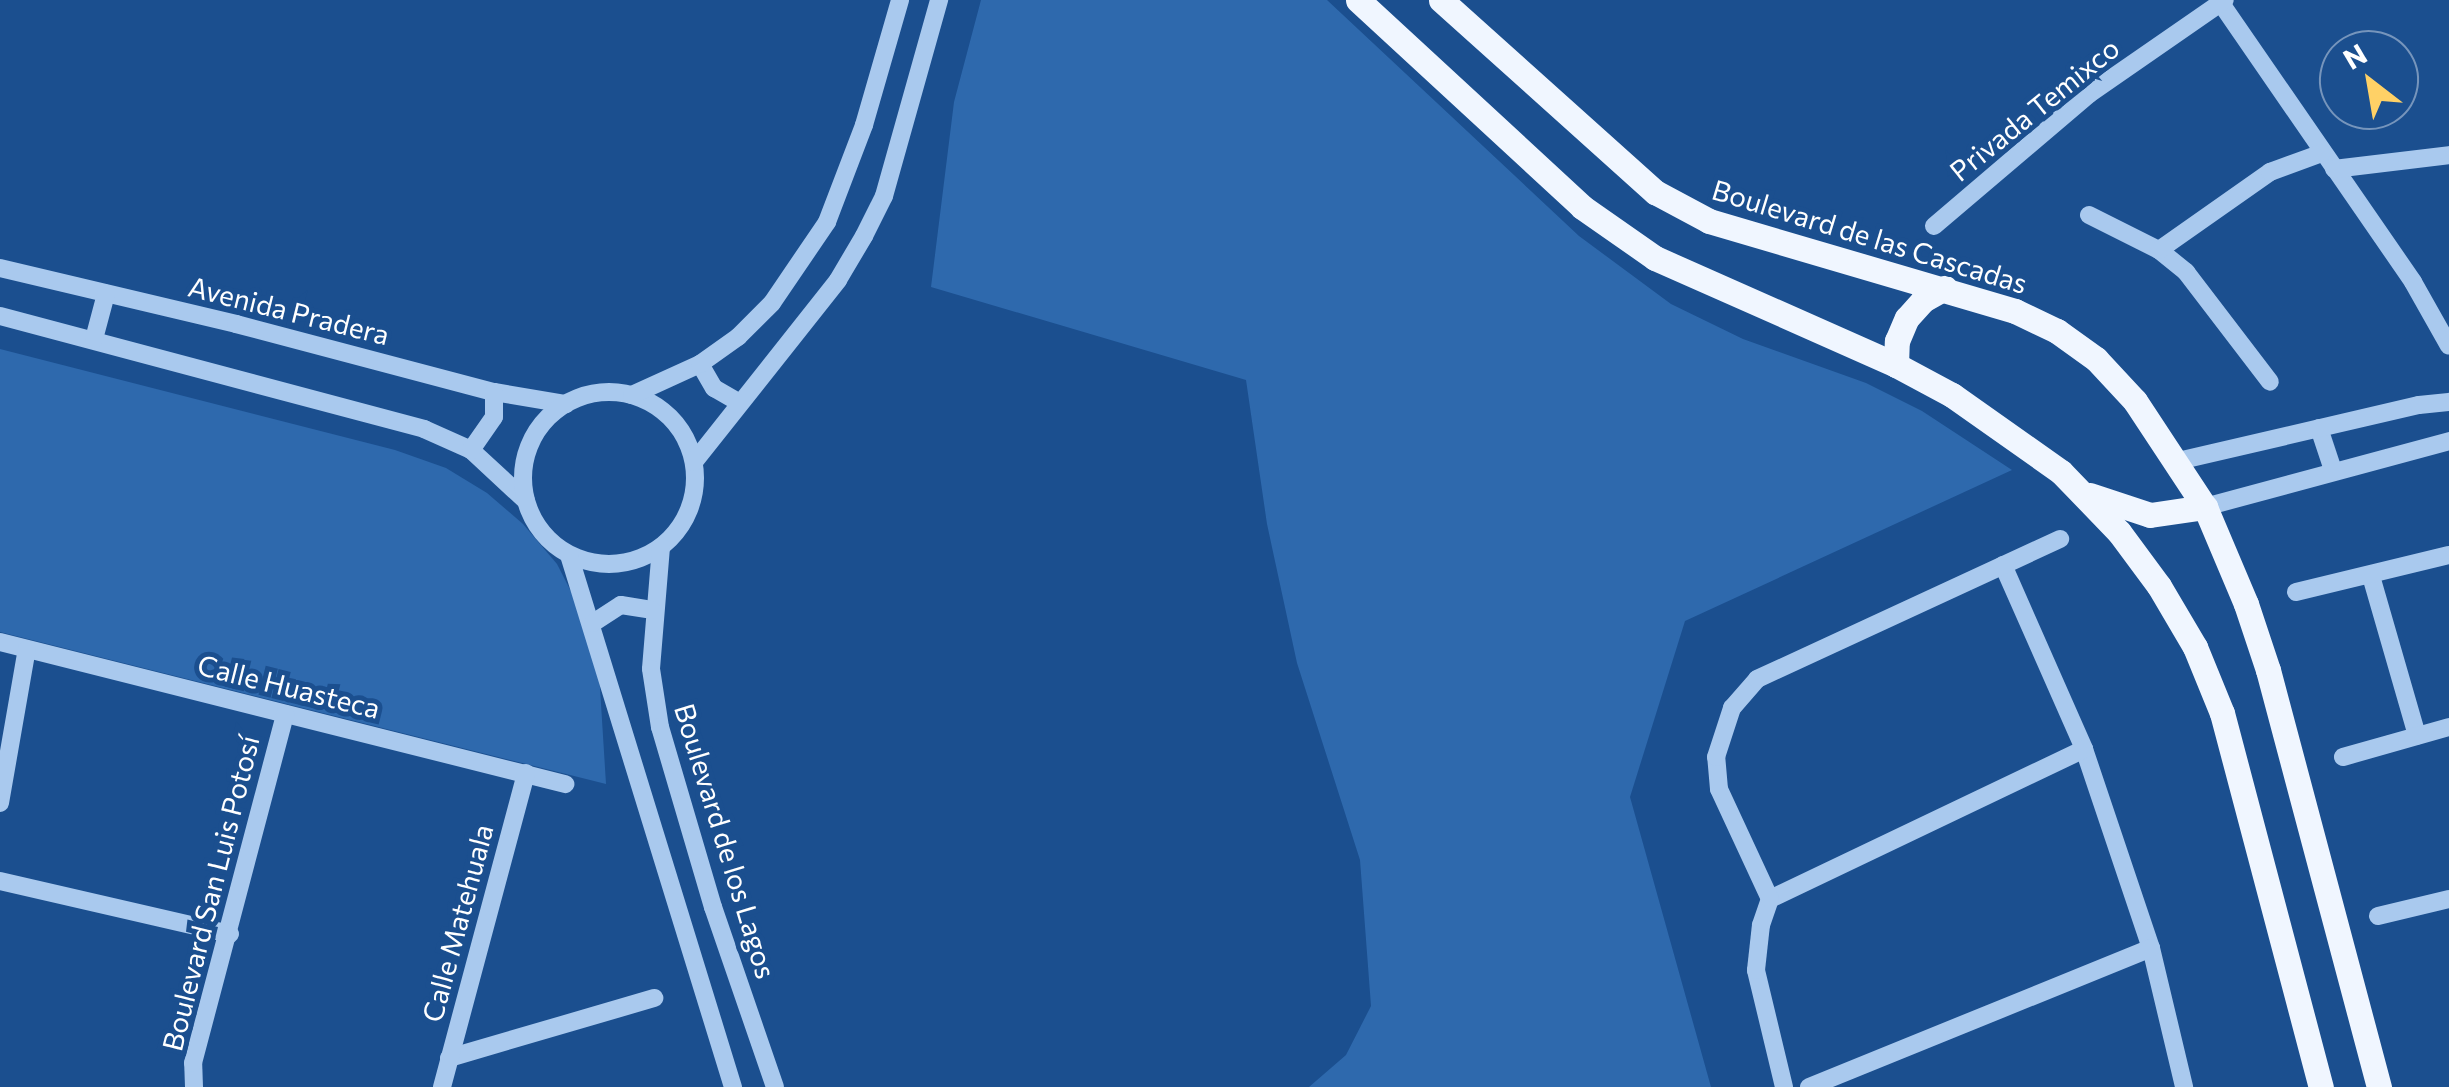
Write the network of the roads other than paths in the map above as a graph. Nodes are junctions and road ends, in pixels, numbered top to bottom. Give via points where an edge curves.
1 (900, 0) edge
2 (938, 0) edge
3 (1358, 0) edge
4 (2223, 1) edge
5 (1454, 4) edge
6 (2322, 153) junction
7 (2449, 155) edge
8 (2334, 169) junction
9 (2090, 215) dead end
10 (1934, 226) dead end
11 (2158, 250) junction
12 (0, 268) edge
13 (1945, 288) junction
14 (106, 294) junction
15 (0, 316) edge
16 (94, 339) junction
17 (2449, 346) edge
18 (700, 364) junction
19 (1896, 366) junction
20 (2270, 382) dead end
21 (494, 392) junction
22 (632, 395) junction
23 (738, 402) junction
24 (2449, 402) edge
25 (566, 404) junction
26 (2320, 428) junction
27 (2449, 441) edge
28 (470, 450) junction
29 (2178, 461) junction
30 (694, 462) junction
31 (2333, 470) junction
32 (2080, 491) junction
33 (526, 501) junction
34 (2205, 507) junction
35 (2060, 539) dead end
36 (660, 547) junction
37 (569, 555) junction
38 (2449, 555) edge
39 (2003, 565) junction
40 (2371, 576) junction
41 (2296, 592) dead end
42 (652, 610) junction
43 (593, 623) junction
44 (0, 642) edge
45 (27, 649) junction
46 (285, 714) junction
47 (2449, 727) edge
48 (2417, 735) junction
49 (2084, 749) junction
50 (2344, 757) dead end
51 (526, 773) junction
52 (565, 784) dead end
53 (0, 803) edge
54 (0, 881) edge
55 (1770, 899) junction
56 (2448, 903) edge
57 (2378, 916) dead end
58 (230, 934) junction
59 (2151, 948) junction
60 (654, 998) dead end
61 (449, 1058) junction
62 (194, 1087) edge
63 (442, 1087) edge
64 (733, 1087) edge
65 (774, 1087) edge
66 (1784, 1087) edge
67 (1809, 1087) edge
68 (2184, 1087) edge
69 (2321, 1087) edge
70 (2379, 1087) edge

1 - 18 street via 828,222 772,303
2 - 23 street via 884,196 838,280
3 - 19 main road via 1582,207 1655,258
4 - 6 street
4 - 10 street, Privada Temixco via 2089,94
5 - 13 main road, Boulevard de las Cascadas via 1655,192 1709,221
6 - 8 street
6 - 11 street via 2259,178
7 - 8 street
8 - 17 street
9 - 11 street
11 - 20 street via 2222,314
12 - 14 street, Avenida Pradera
13 - 19 main road via 1906,318
13 - 29 main road, Boulevard de las Cascadas via 2057,331 2096,359
14 - 16 street
14 - 21 street, Avenida Pradera
15 - 16 street
16 - 28 street via 424,429
18 - 22 street
18 - 23 street via 714,388
19 - 32 main road via 2010,432
21 - 25 street, Avenida Pradera
21 - 28 street via 494,417
22 - 25 street via 598,392
22 - 30 street via 673,420
23 - 30 street
24 - 26 street
25 - 33 street via 529,446
26 - 29 street
26 - 31 street
27 - 31 street
28 - 33 street
29 - 34 main road, Boulevard de las Cascadas
30 - 36 street via 690,510
31 - 34 street
32 - 34 main road via 2150,516
32 - 69 main road via 2159,586 2195,647 2222,714
33 - 37 street via 535,523
34 - 70 main road, Boulevard de las Cascadas via 2268,670
35 - 39 street
36 - 37 street via 616,564
36 - 42 street, Boulevard de los Lagos
37 - 43 street
38 - 40 street
39 - 49 street
39 - 55 street via 1757,679 1732,708 1718,745 1719,788
40 - 41 street
40 - 48 street
42 - 43 street via 621,605
42 - 65 street, Boulevard de los Lagos via 660,727
43 - 64 street
44 - 45 street, Calle Huasteca
45 - 46 street, Calle Huasteca
45 - 53 street
46 - 51 street, Calle Huasteca
46 - 58 street, Boulevard San Luis Potosí
47 - 48 street
48 - 50 street
49 - 55 street
49 - 59 street
51 - 52 street, Calle Huasteca
51 - 61 street, Calle Matehuala
54 - 58 street
55 - 66 street via 1756,970
56 - 57 street
58 - 62 street, Boulevard San Luis Potosí via 193,1063
59 - 67 street
59 - 68 street
60 - 61 street
61 - 63 street, Calle Matehuala

